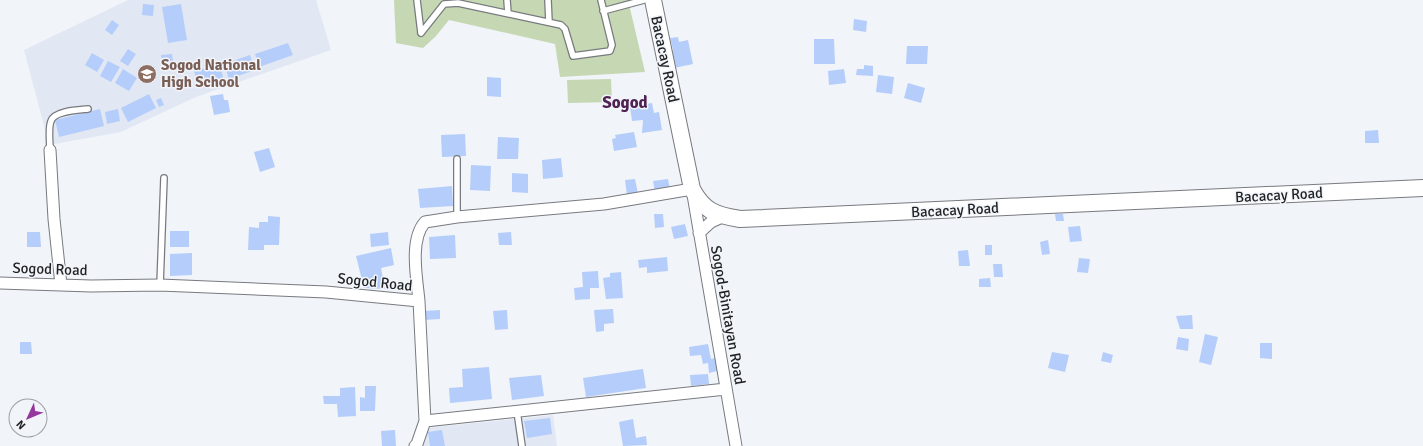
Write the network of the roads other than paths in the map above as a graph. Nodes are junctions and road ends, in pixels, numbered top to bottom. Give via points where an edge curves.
1 (417, 0) edge
2 (507, 0) edge
3 (548, 0) edge
4 (601, 0) edge
5 (644, 0) edge
6 (653, 0) edge
7 (458, 1) edge
8 (603, 11) junction
9 (508, 13) junction
10 (549, 22) junction
11 (88, 108) dead end
12 (50, 150) joint
13 (457, 159) dead end
14 (164, 178) dead end
15 (692, 188) junction
16 (1423, 188) edge
17 (724, 216) junction
18 (457, 217) junction
19 (699, 233) junction
20 (0, 282) edge
21 (61, 285) junction
22 (160, 285) junction
23 (419, 301) junction
24 (726, 388) junction
25 (517, 411) junction
26 (425, 421) junction
27 (415, 446) edge
28 (522, 446) edge
29 (736, 446) edge

1 - 7 lane via 421,33 444,4
2 - 9 lane
3 - 10 lane
4 - 8 lane
5 - 8 lane
6 - 15 main road, Bacacay Road
7 - 9 lane
8 - 10 lane via 612,46 610,51 573,56 565,29 561,25
9 - 10 lane
11 - 12 lane via 53,117 50,122
12 - 21 street
13 - 18 lane
14 - 22 lane
15 - 17 main road, Bacacay Road via 703,206
15 - 18 street, Sogod Road via 604,204
15 - 19 street, Sogod-Binitayan Road
16 - 17 main road, Bacacay Road via 740,219
17 - 19 street via 711,222
18 - 23 street, Sogod Road via 425,222 420,227 415,254
19 - 24 street, Sogod-Binitayan Road
20 - 21 street, Sogod Road
21 - 22 street, Sogod Road
22 - 23 street, Sogod Road via 326,292
23 - 26 street
24 - 25 street
24 - 29 street, Sogod-Binitayan Road
25 - 26 street
25 - 28 lane
26 - 27 street

